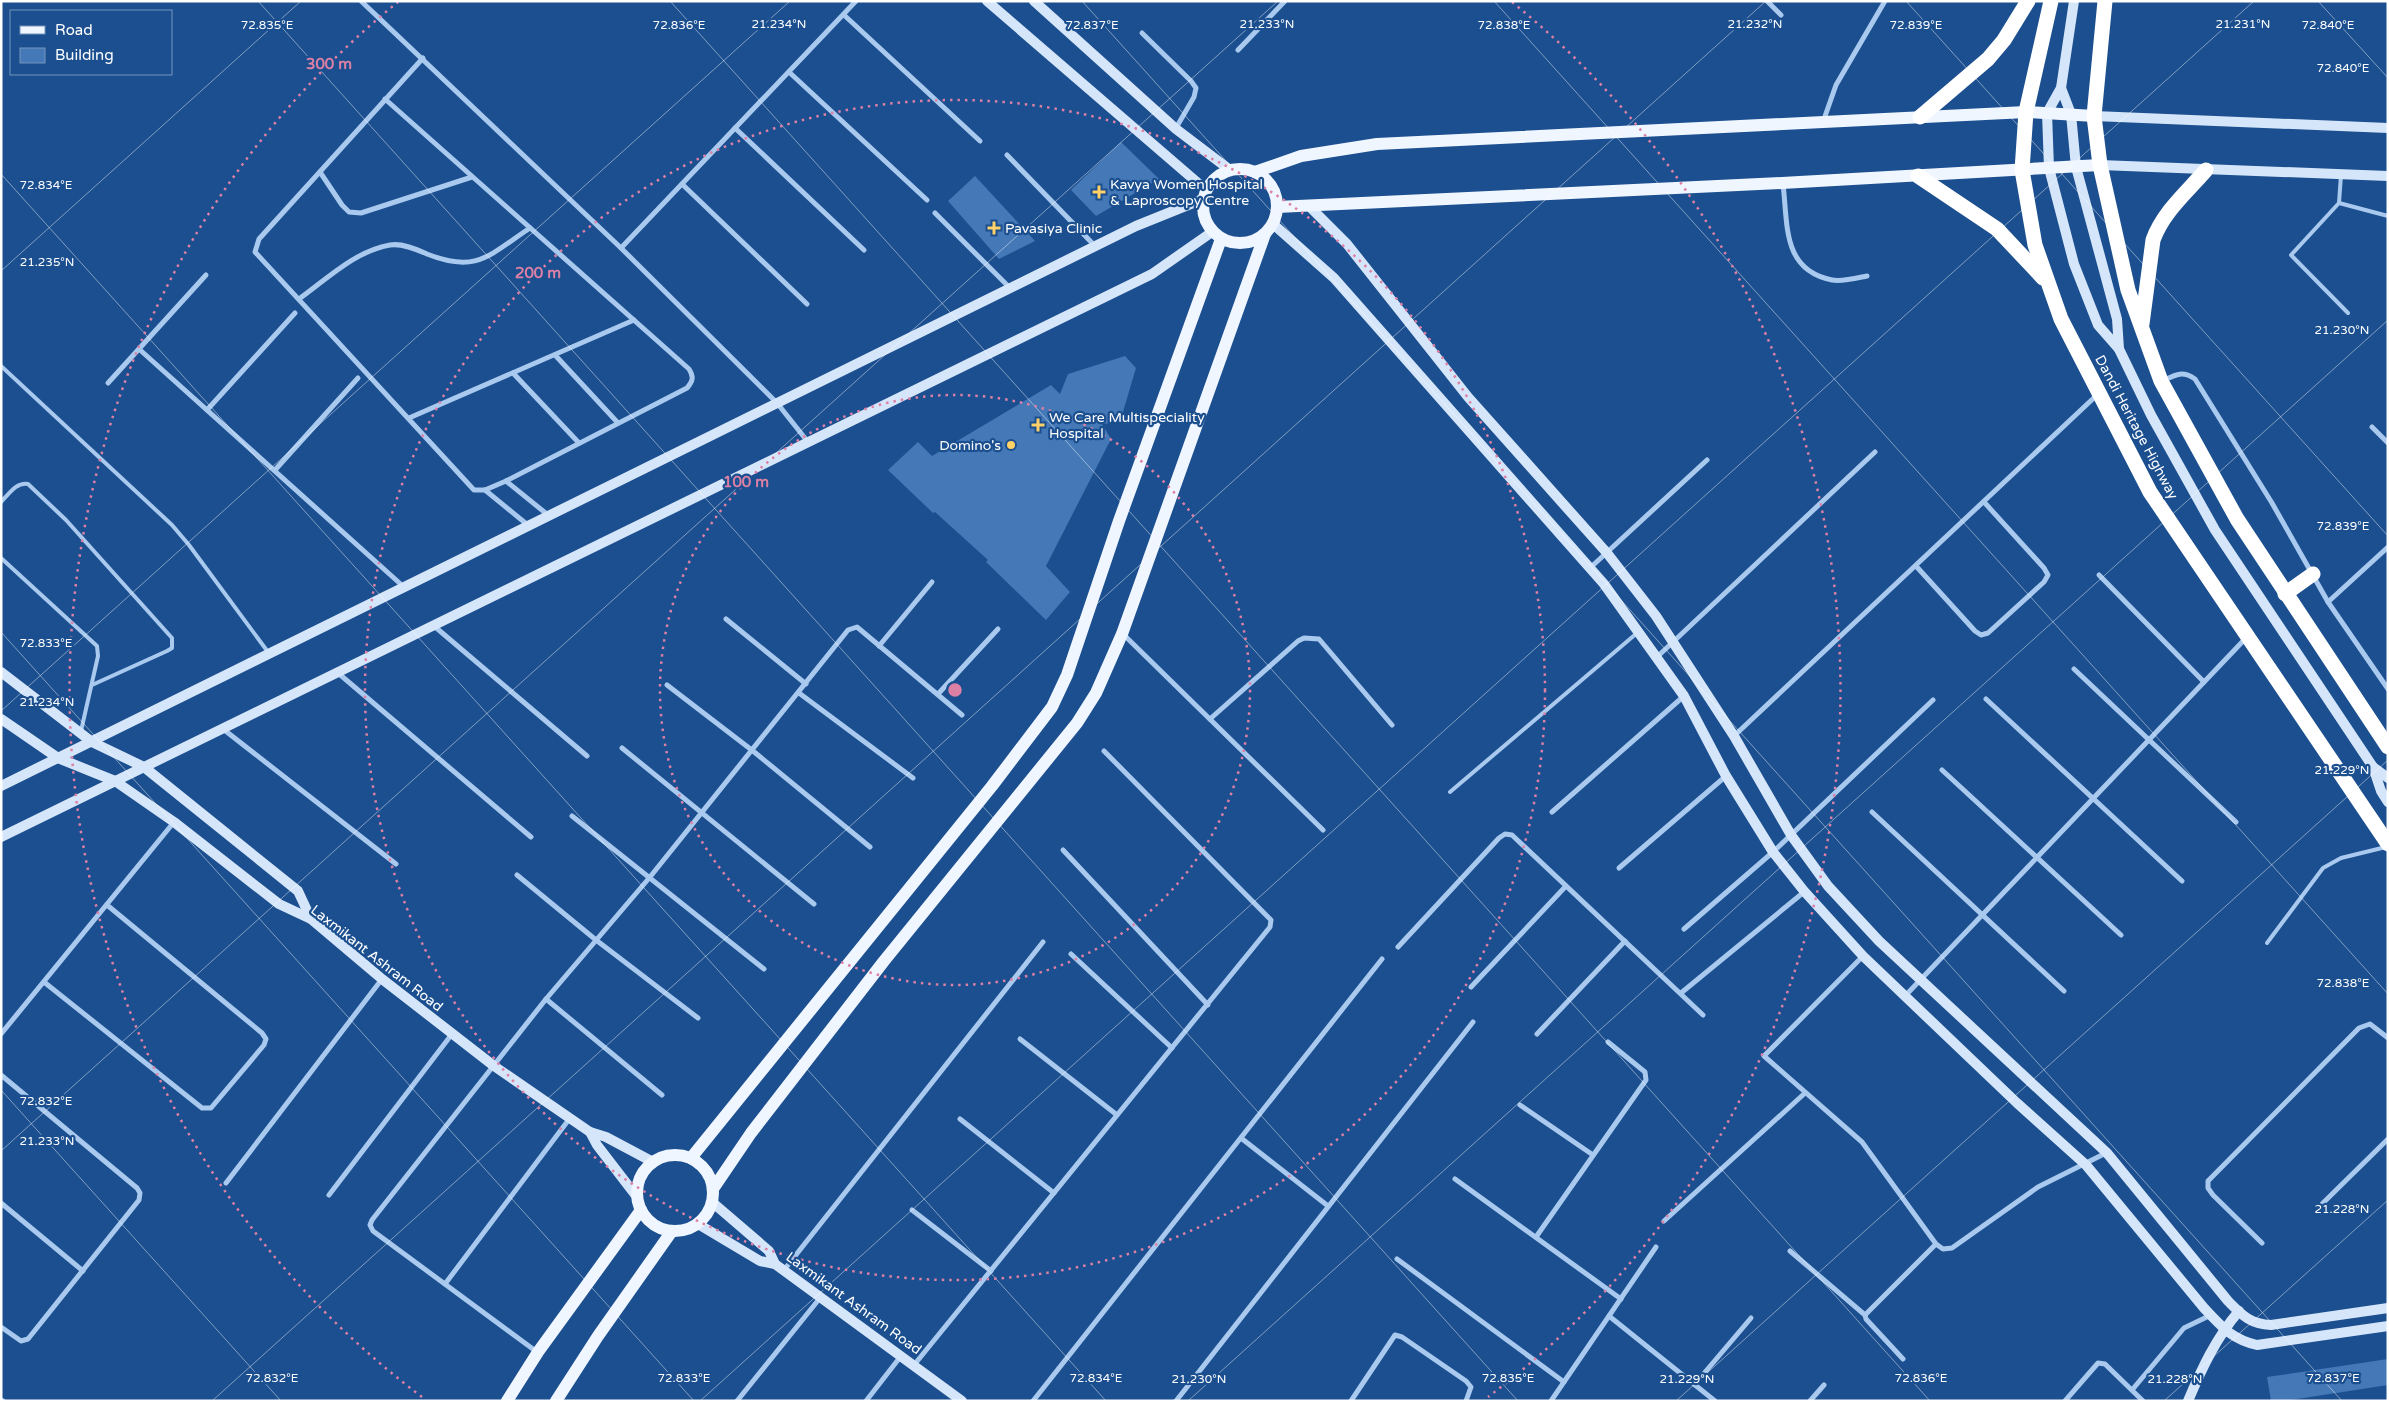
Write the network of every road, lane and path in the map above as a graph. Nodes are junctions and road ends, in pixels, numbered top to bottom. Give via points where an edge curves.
1 (361, 1) edge
2 (856, 1) edge
3 (987, 1) edge
4 (1034, 1) edge
5 (1285, 1) edge
6 (1767, 1) edge
7 (1885, 1) edge
8 (2028, 1) edge
9 (2051, 1) edge
10 (2074, 1) edge
11 (2105, 1) edge
12 (844, 15) junction
13 (1781, 15) dead end
14 (1142, 34) dead end
15 (1238, 50) dead end
16 (423, 58) junction
17 (789, 72) junction
18 (2061, 88) junction
19 (385, 100) junction
20 (2026, 112) junction
21 (2047, 113) junction
22 (2071, 114) junction
23 (2094, 116) junction
24 (1920, 117) junction
25 (1823, 122) junction
26 (735, 128) junction
27 (2388, 128) edge
28 (1176, 129) junction
29 (980, 141) dead end
30 (1007, 154) dead end
31 (2100, 165) junction
32 (2076, 167) junction
33 (2049, 168) junction
34 (1230, 170) junction
35 (2022, 170) junction
36 (2206, 170) junction
37 (320, 172) junction
38 (1255, 172) junction
39 (2342, 174) junction
40 (1918, 176) junction
41 (2388, 176) edge
42 (472, 177) junction
43 (1782, 183) junction
44 (682, 184) junction
45 (1205, 194) junction
46 (927, 200) dead end
47 (2338, 203) junction
48 (1309, 206) junction
49 (1277, 207) junction
50 (935, 214) dead end
51 (2388, 216) edge
52 (530, 228) junction
53 (1269, 229) junction
54 (1217, 235) junction
55 (1095, 246) junction
56 (621, 248) junction
57 (864, 250) dead end
58 (206, 275) dead end
59 (1867, 276) dead end
60 (2049, 284) junction
61 (1010, 288) junction
62 (299, 299) junction
63 (807, 304) dead end
64 (2348, 313) dead end
65 (295, 314) dead end
66 (634, 320) junction
67 (2141, 327) junction
68 (139, 349) junction
69 (2119, 349) junction
70 (555, 355) junction
71 (1, 366) edge
72 (513, 373) junction
73 (358, 378) dead end
74 (2161, 381) junction
75 (108, 384) dead end
76 (2099, 394) junction
77 (777, 403) junction
78 (207, 410) junction
79 (409, 418) junction
80 (618, 423) junction
81 (2372, 427) dead end
82 (808, 442) junction
83 (579, 443) junction
84 (2388, 443) edge
85 (1875, 452) dead end
86 (1707, 460) dead end
87 (275, 470) junction
88 (506, 481) junction
89 (485, 490) junction
90 (1, 502) edge
91 (1984, 502) junction
92 (549, 516) junction
93 (529, 526) junction
94 (2388, 547) edge
95 (1606, 553) junction
96 (1, 558) edge
97 (1916, 566) junction
98 (1590, 568) junction
99 (2313, 574) junction
100 (2099, 575) dead end
101 (932, 582) dead end
102 (405, 588) junction
103 (2285, 594) junction
104 (2328, 602) junction
105 (726, 619) dead end
106 (433, 625) junction
107 (998, 629) dead end
108 (1639, 631) junction
109 (1122, 634) junction
110 (2248, 637) junction
111 (1674, 642) junction
112 (879, 646) junction
113 (270, 654) junction
114 (1657, 657) junction
115 (2074, 668) dead end
116 (1, 672) edge
117 (337, 672) junction
118 (2204, 682) junction
119 (806, 684) junction
120 (92, 685) junction
121 (667, 685) dead end
122 (2388, 688) edge
123 (799, 693) junction
124 (938, 694) junction
125 (1684, 696) junction
126 (1986, 699) dead end
127 (1932, 700) dead end
128 (962, 715) dead end
129 (1, 719) edge
130 (1210, 719) junction
131 (1392, 725) dead end
132 (223, 728) junction
133 (81, 734) junction
134 (1734, 736) junction
135 (2149, 740) junction
136 (92, 742) junction
137 (2388, 747) edge
138 (622, 748) dead end
139 (753, 751) junction
140 (1104, 751) dead end
141 (587, 756) dead end
142 (58, 758) junction
143 (144, 767) junction
144 (2373, 767) junction
145 (1942, 770) dead end
146 (1726, 776) junction
147 (913, 778) dead end
148 (2388, 778) edge
149 (115, 781) junction
150 (1, 786) edge
151 (1450, 792) dead end
152 (2093, 799) junction
153 (2388, 802) edge
154 (1552, 812) dead end
155 (1872, 812) dead end
156 (702, 814) junction
157 (572, 816) dead end
158 (174, 822) junction
159 (2236, 822) dead end
160 (1323, 830) dead end
161 (1791, 835) junction
162 (1, 837) edge
163 (531, 837) dead end
164 (2388, 845) edge
165 (870, 847) dead end
166 (1063, 850) dead end
167 (1773, 852) junction
168 (2037, 858) junction
169 (396, 864) dead end
170 (1619, 868) dead end
171 (517, 875) dead end
172 (650, 878) junction
173 (2182, 882) dead end
174 (1566, 886) junction
175 (1804, 891) junction
176 (107, 904) junction
177 (814, 904) dead end
178 (1982, 915) junction
179 (311, 919) junction
180 (1684, 929) dead end
181 (2121, 935) dead end
182 (596, 940) junction
183 (1043, 942) dead end
184 (1625, 942) junction
185 (2267, 942) dead end
186 (1398, 947) dead end
187 (1071, 954) dead end
188 (1864, 956) junction
189 (1382, 959) dead end
190 (764, 969) dead end
191 (382, 979) junction
192 (1921, 979) junction
193 (44, 982) junction
194 (1471, 987) dead end
195 (2064, 992) dead end
196 (1681, 993) junction
197 (1905, 996) junction
198 (546, 999) junction
199 (1208, 1004) junction
200 (1703, 1015) dead end
201 (698, 1018) dead end
202 (1473, 1022) dead end
203 (1, 1034) edge
204 (452, 1034) junction
205 (1537, 1034) dead end
206 (2388, 1038) edge
207 (1020, 1039) dead end
208 (1608, 1042) dead end
209 (1172, 1048) junction
210 (494, 1066) junction
211 (1, 1075) edge
212 (1805, 1093) junction
213 (662, 1095) dead end
214 (1520, 1105) dead end
215 (1117, 1115) junction
216 (570, 1118) junction
217 (960, 1119) dead end
218 (590, 1132) junction
219 (1240, 1138) junction
220 (2388, 1139) edge
221 (2107, 1153) junction
222 (1593, 1155) junction
223 (691, 1158) junction
224 (653, 1162) junction
225 (2086, 1165) junction
226 (1455, 1179) dead end
227 (226, 1183) dead end
228 (714, 1189) junction
229 (1054, 1193) junction
230 (329, 1195) dead end
231 (712, 1202) junction
232 (1, 1203) edge
233 (639, 1203) junction
234 (2322, 1204) dead end
235 (1328, 1206) junction
236 (912, 1210) dead end
237 (1664, 1221) dead end
238 (698, 1224) junction
239 (672, 1231) junction
240 (1536, 1237) junction
241 (2262, 1243) dead end
242 (1936, 1244) junction
243 (1656, 1247) dead end
244 (1790, 1251) dead end
245 (1397, 1259) dead end
246 (780, 1267) junction
247 (991, 1270) junction
248 (83, 1271) junction
249 (445, 1284) junction
250 (820, 1298) junction
251 (1621, 1299) junction
252 (2388, 1308) edge
253 (2239, 1312) junction
254 (1865, 1315) junction
255 (2211, 1315) junction
256 (1610, 1316) junction
257 (1751, 1318) dead end
258 (2388, 1326) edge
259 (1, 1327) edge
260 (2224, 1329) junction
261 (538, 1352) junction
262 (901, 1356) junction
263 (1903, 1359) dead end
264 (914, 1365) junction
265 (1564, 1382) junction
266 (1695, 1384) junction
267 (1824, 1385) dead end
268 (2132, 1390) junction
269 (507, 1401) edge
270 (556, 1401) edge
271 (737, 1401) edge
272 (866, 1401) edge
273 (962, 1401) edge
274 (1033, 1401) edge
275 (1176, 1401) edge
276 (1351, 1401) edge
277 (1466, 1401) edge
278 (1551, 1401) edge
279 (1715, 1401) edge
280 (1810, 1401) edge
281 (2065, 1401) edge
282 (2143, 1401) edge
283 (2188, 1401) edge

1 - 16 street
2 - 12 street
3 - 45 street
4 - 28 street
5 - 15 street
6 - 13 street
7 - 25 street via 1836,85
8 - 24 highway via 1992,55
9 - 20 highway, Dandi Heritage Highway
10 - 18 street
11 - 23 highway
12 - 17 street
12 - 29 street
14 - 28 street via 1196,88
16 - 19 street
16 - 56 street
17 - 26 street
17 - 46 street
18 - 21 street
18 - 22 street
19 - 37 street
19 - 42 street
20 - 21 main road
20 - 24 main road
20 - 35 highway, Dandi Heritage Highway
21 - 22 main road
21 - 33 street
22 - 23 main road
22 - 32 street
23 - 27 street
23 - 31 highway
24 - 25 main road
25 - 38 main road via 1377,144 1301,156
26 - 44 street
26 - 57 street
28 - 34 street
30 - 55 street
31 - 32 main road
31 - 36 street
31 - 67 highway via 2128,290
32 - 33 main road
32 - 69 street via 2117,319
33 - 35 main road
33 - 69 street via 2074,264 2098,325
34 - 38 main road
34 - 45 main road via 1220,174
35 - 40 main road
35 - 60 highway, Dandi Heritage Highway via 2035,245
36 - 39 street
36 - 67 highway via 2157,229
37 - 42 street via 342,205 350,212 361,213
37 - 62 street via 255,245 255,252
38 - 49 main road via 1271,186
39 - 41 street
39 - 47 lane
40 - 43 main road
40 - 60 highway via 1997,229
42 - 52 street
43 - 48 main road
43 - 59 street via 1795,259 1809,271 1834,281
44 - 56 street
44 - 63 street
45 - 54 main road via 1204,216
45 - 55 street
47 - 51 lane
47 - 64 lane via 2291,255
48 - 49 main road
48 - 95 street via 1347,244 1468,398
49 - 53 main road
50 - 61 street
52 - 62 street via 470,264 442,260 403,246 391,245 367,252
52 - 66 street
53 - 54 main road via 1255,240 1244,243 1232,243
53 - 98 street via 1321,264
53 - 109 main road
54 - 82 street via 1152,274
54 - 223 main road via 1067,675 1052,707 992,786
55 - 61 street
56 - 77 street
58 - 68 street
60 - 76 highway, Dandi Heritage Highway via 2061,319
61 - 77 street
62 - 79 street
65 - 78 street
66 - 70 street
66 - 80 street via 689,369 692,381 687,388
67 - 74 highway
68 - 75 street
68 - 78 street
69 - 144 street via 2151,415 2215,530
70 - 72 street
70 - 80 street
71 - 113 lane via 172,525
72 - 79 street
72 - 83 street
73 - 87 street
74 - 99 street via 2178,373 2195,379
74 - 103 highway via 2237,519
76 - 91 street
76 - 110 highway, Dandi Heritage Highway via 2150,492
77 - 82 street
77 - 92 street
78 - 87 street
79 - 89 street via 469,486 474,490
80 - 83 street
81 - 84 street
82 - 106 street
83 - 88 street
85 - 111 street
86 - 95 street
87 - 102 street
88 - 89 street
88 - 92 street
89 - 93 street
90 - 120 lane via 17,486 28,484 66,520 172,638 172,648 167,651
91 - 97 street
91 - 97 street via 2044,568 2048,576 2044,582 1988,634 1981,635
92 - 93 street
93 - 102 street
94 - 104 street
95 - 98 street
95 - 111 street
96 - 120 lane via 97,646
97 - 134 street
98 - 108 street
99 - 103 highway
99 - 104 street
100 - 118 street
101 - 112 street
102 - 113 street
103 - 137 highway
104 - 122 street
105 - 119 street
106 - 117 street
106 - 141 street
107 - 124 street
108 - 114 street
108 - 151 lane
109 - 130 street
109 - 228 main road via 1096,692 1077,723 884,961 751,1133
110 - 118 street
110 - 164 highway, Dandi Heritage Highway
111 - 114 street
111 - 134 street
112 - 119 street via 852,627
112 - 124 street
113 - 136 street
114 - 125 street
115 - 135 street
116 - 133 street
117 - 132 street
117 - 163 street
118 - 135 street
119 - 123 street
120 - 133 lane
121 - 139 street
123 - 139 street
123 - 147 street
124 - 128 street
125 - 146 street
125 - 154 street
126 - 152 street
127 - 161 street
129 - 142 street, Laxmikant Ashram Road
130 - 131 street via 1298,641 1312,637 1319,639
130 - 160 street
132 - 143 street
132 - 169 street
133 - 136 street
134 - 161 street
135 - 152 street
135 - 159 street
136 - 142 street
136 - 143 street
138 - 156 street
139 - 156 street
139 - 165 street
140 - 199 street via 1271,920 1270,927
142 - 149 street, Laxmikant Ashram Road
142 - 150 street
143 - 149 street
143 - 179 street via 298,891
144 - 148 street
144 - 153 street
145 - 168 street
146 - 167 street
146 - 170 street
149 - 158 street, Laxmikant Ashram Road
149 - 162 street
152 - 168 street
152 - 173 street
155 - 178 street
156 - 172 street
156 - 177 street
157 - 172 street
158 - 176 street
158 - 179 street, Laxmikant Ashram Road via 279,904
161 - 167 street
161 - 192 street via 1828,886 1879,941
164 - 185 lane via 2341,858 2328,865
166 - 199 street
167 - 175 street
167 - 180 street
168 - 178 street
168 - 181 street
171 - 182 street
172 - 182 street
172 - 190 street
174 - 184 street
174 - 186 street via 1512,835 1505,834
174 - 194 street
175 - 188 street
175 - 196 street
176 - 193 street
176 - 193 street via 262,1033 266,1039 264,1045 211,1108 202,1108
178 - 192 street
178 - 195 street
179 - 191 street, Laxmikant Ashram Road
182 - 198 street
182 - 201 street
183 - 246 street
184 - 196 street
184 - 205 street
187 - 209 street
188 - 197 street
188 - 212 street via 1764,1056
189 - 219 street
191 - 204 street, Laxmikant Ashram Road
191 - 227 street
192 - 197 street
192 - 221 street
193 - 203 street
196 - 200 street
197 - 225 street
198 - 210 street
198 - 213 street
199 - 209 street
202 - 235 street
204 - 210 street, Laxmikant Ashram Road
204 - 230 street
206 - 241 street via 2370,1024 2359,1028 2208,1181 2213,1195
207 - 215 street
208 - 222 street via 1647,1076
209 - 215 street
210 - 216 street, Laxmikant Ashram Road
210 - 249 street via 370,1225 373,1231
211 - 248 street via 140,1193 139,1200
212 - 237 street
212 - 242 street via 1869,1149
214 - 222 street
215 - 229 street
216 - 218 street, Laxmikant Ashram Road
216 - 249 street
217 - 229 street
218 - 224 street
218 - 233 street, Laxmikant Ashram Road
219 - 235 street
219 - 274 street
220 - 234 street
221 - 225 street
221 - 253 street
222 - 240 street
223 - 224 main road via 672,1155
223 - 228 main road via 702,1165
224 - 233 main road via 638,1183
225 - 242 street via 2038,1187 1952,1248 1943,1249
225 - 255 street
226 - 240 street
228 - 231 main road
229 - 247 street
231 - 238 main road
231 - 246 street, Laxmikant Ashram Road via 768,1250
232 - 248 street
233 - 239 main road via 648,1220
233 - 261 main road
235 - 275 street
236 - 247 street
238 - 239 main road via 686,1230
238 - 246 street via 760,1261
239 - 270 main road
240 - 251 street
242 - 254 street
243 - 251 street
244 - 254 street
245 - 265 street
246 - 250 street, Laxmikant Ashram Road
247 - 264 street
248 - 259 street via 28,1339 20,1341
249 - 261 street
250 - 262 street, Laxmikant Ashram Road
250 - 271 street
251 - 256 street
252 - 253 street via 2271,1325 2257,1324
253 - 260 street
254 - 263 street
255 - 260 street
255 - 268 street via 2184,1328
256 - 265 street
256 - 266 street
257 - 266 street
258 - 260 street via 2256,1346 2238,1340
260 - 283 street
261 - 269 main road
262 - 264 street, Laxmikant Ashram Road
262 - 272 street
264 - 273 street, Laxmikant Ashram Road
265 - 278 street
266 - 279 street
267 - 280 street
268 - 281 street via 2105,1364 2098,1363
268 - 282 street
276 - 277 street via 1396,1335 1466,1381 1471,1387

